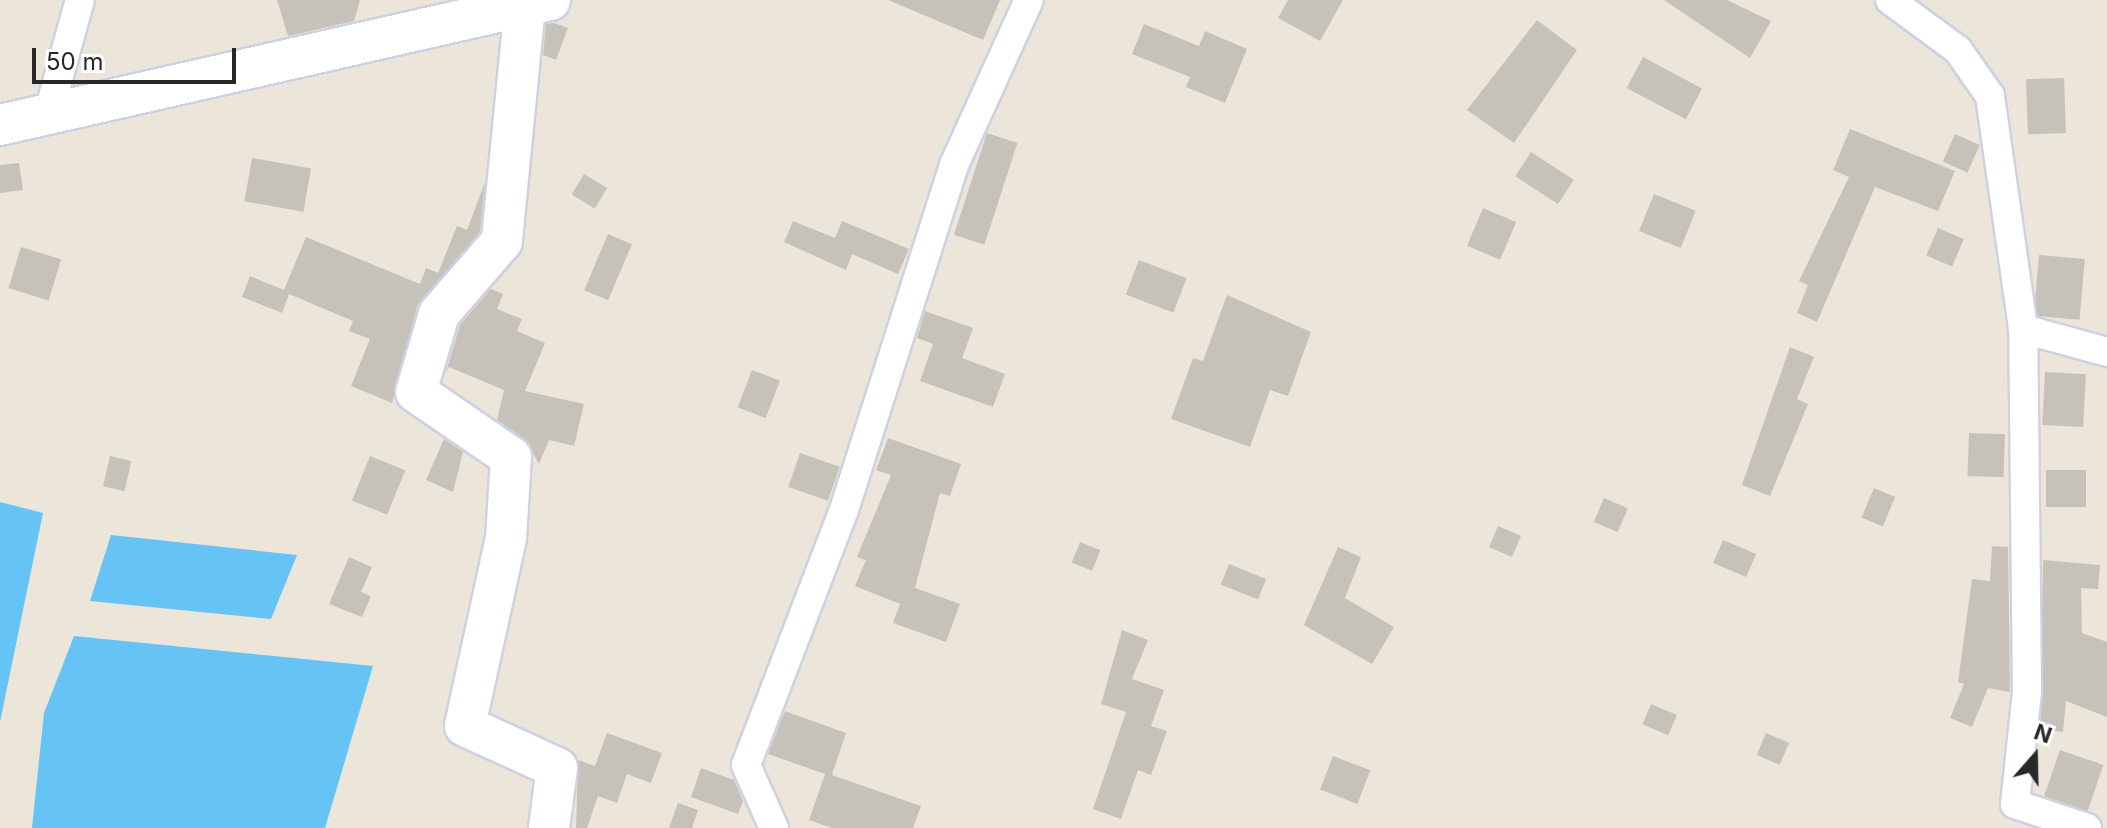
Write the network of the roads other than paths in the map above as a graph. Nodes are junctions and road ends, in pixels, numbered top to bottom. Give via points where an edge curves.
1 (80, 0) edge
2 (1029, 0) edge
3 (1890, 0) edge
4 (537, 3) edge
5 (48, 115) junction
6 (0, 125) edge
7 (2023, 329) junction
8 (2107, 352) edge
9 (549, 828) edge
10 (774, 828) edge
11 (2087, 828) edge

1 - 5 street
2 - 10 street via 954,165 844,510 746,765
3 - 7 street via 1958,50 1990,96
4 - 5 street
4 - 9 street via 502,241 439,314 416,392 511,457 506,538 465,726 557,768
5 - 6 street
7 - 8 street
7 - 11 street via 2027,691 2015,804

